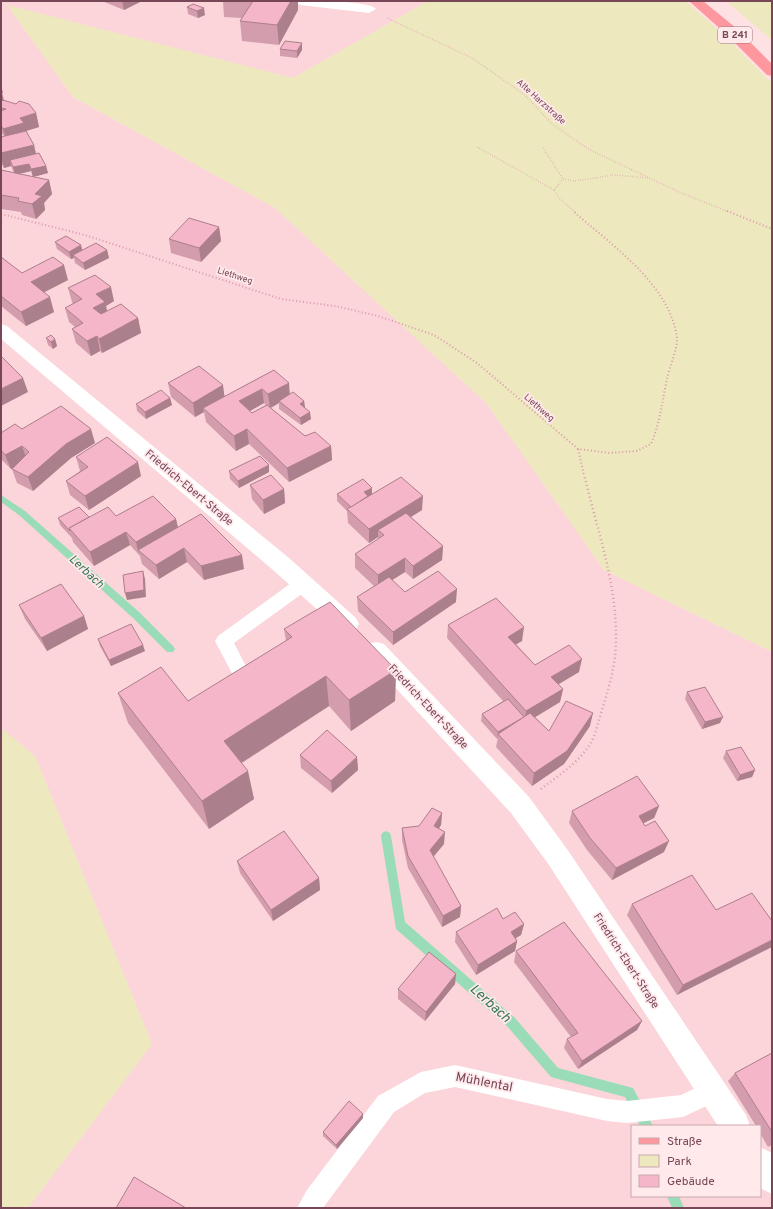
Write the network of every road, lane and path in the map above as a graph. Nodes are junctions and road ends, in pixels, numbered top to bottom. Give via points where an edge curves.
1 (300, 1) edge
2 (695, 1) edge
3 (369, 9) joint
4 (772, 72) edge
5 (477, 147) dead end
6 (542, 148) dead end
7 (650, 178) junction
8 (563, 179) junction
9 (554, 190) junction
10 (1, 214) edge
11 (772, 229) edge
12 (1, 330) edge
13 (578, 449) junction
14 (304, 583) junction
15 (242, 676) edge
16 (520, 805) junction
17 (711, 1092) junction
18 (734, 1125) edge
19 (761, 1163) edge
20 (772, 1179) edge
21 (309, 1208) edge

1 - 3 street
2 - 4 main road, B 241 via 731,31
3 - 7 path, Alte Harzstraße via 472,58 526,95 552,124 588,149
5 - 9 path
6 - 8 path
7 - 8 path via 614,175 575,181
7 - 11 path, Alte Harzstraße
8 - 9 path
9 - 13 path via 559,198 650,280 668,310 677,339 651,444 637,451 610,453
10 - 13 path, Liethweg via 85,235 281,299 335,306 378,316 434,335 477,363
12 - 14 street, Friedrich-Ebert-Straße
13 - 16 path via 610,573 615,617 613,668 592,741 576,762
14 - 15 lane via 224,641
14 - 16 street, Friedrich-Ebert-Straße via 375,650
16 - 17 street, Friedrich-Ebert-Straße via 558,857
17 - 18 street, Friedrich-Ebert-Straße
17 - 21 lane, Mühlental via 683,1106 627,1112 607,1110 455,1076 421,1083 386,1104
19 - 20 street

